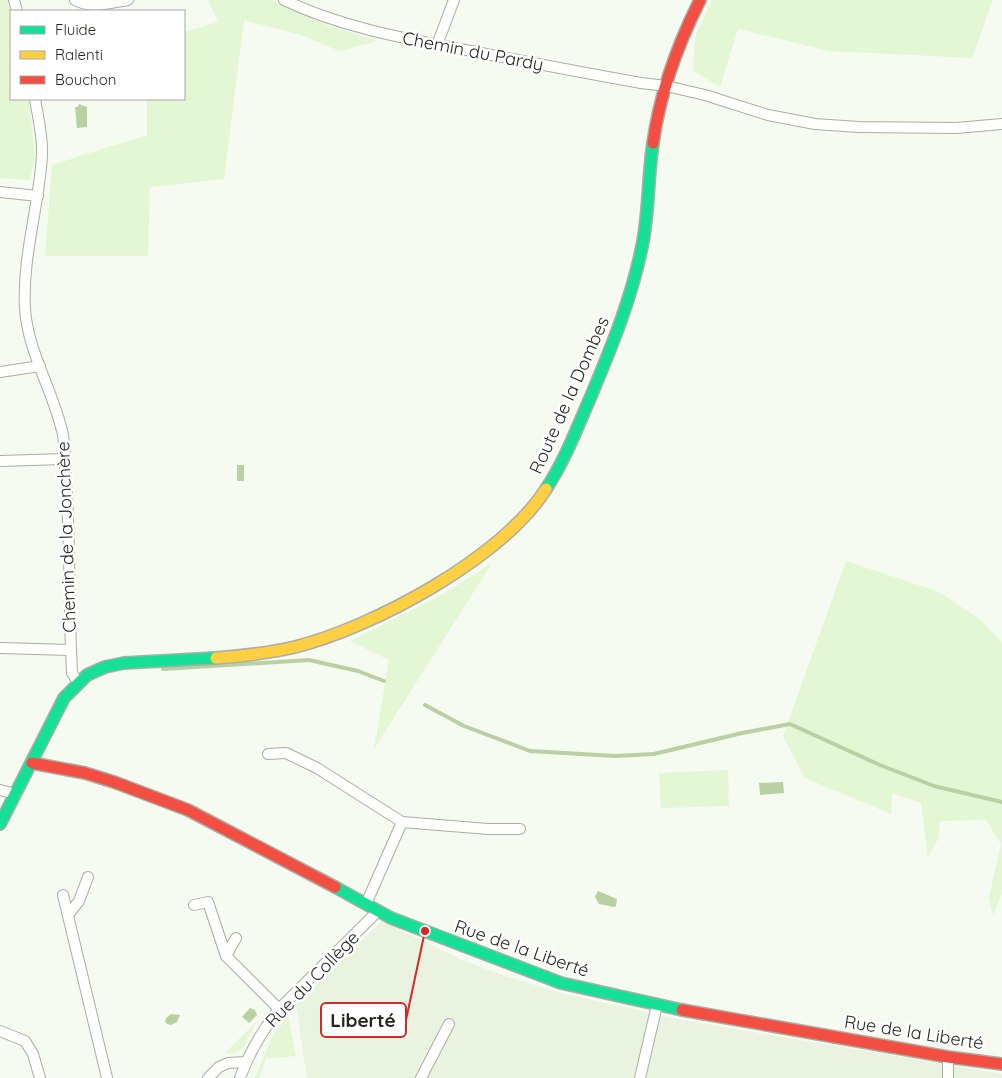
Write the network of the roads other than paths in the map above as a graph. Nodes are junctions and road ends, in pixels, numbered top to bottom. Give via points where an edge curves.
1 (75, 0) edge
2 (128, 0) edge
3 (284, 0) edge
4 (454, 0) edge
5 (700, 0) edge
6 (437, 45) junction
7 (666, 86) junction
8 (35, 100) edge
9 (1002, 124) edge
10 (0, 192) edge
11 (38, 196) junction
12 (40, 366) junction
13 (0, 372) edge
14 (64, 459) junction
15 (0, 461) edge
16 (0, 648) edge
17 (70, 650) junction
18 (78, 682) junction
19 (268, 754) dead end
20 (32, 763) junction
21 (0, 790) edge
22 (16, 794) junction
23 (402, 822) junction
24 (0, 824) edge
25 (520, 829) dead end
26 (88, 877) dead end
27 (63, 895) dead end
28 (366, 904) junction
29 (194, 905) dead end
30 (378, 911) junction
31 (68, 915) junction
32 (236, 938) dead end
33 (226, 956) junction
34 (657, 1005) junction
35 (279, 1010) junction
36 (449, 1024) dead end
37 (0, 1031) edge
38 (948, 1057) junction
39 (246, 1062) junction
40 (1002, 1064) edge
41 (40, 1078) edge
42 (107, 1078) edge
43 (208, 1078) edge
44 (240, 1078) edge
45 (421, 1078) edge
46 (640, 1078) edge
47 (948, 1078) edge

1 - 2 street via 98,5
3 - 6 street, Chemin du Pardy via 352,27
4 - 6 street
5 - 7 main road, Route de la Dombes via 682,37
6 - 7 street, Chemin du Pardy
7 - 9 street, Chemin du Pardy via 768,115 815,124 858,128 956,128
7 - 18 main road, Route de la Dombes via 656,128 643,241 626,308 563,460 542,495 514,528 435,584 384,612 290,649 115,665 97,670
8 - 11 street, Chemin de la Jonchère via 43,152
10 - 11 street
11 - 12 street, Chemin de la Jonchère via 24,290 29,334
12 - 13 street
12 - 14 street, Chemin de la Jonchère via 63,436
14 - 15 street
14 - 17 street, Chemin de la Jonchère
16 - 17 street
17 - 18 street, Chemin de la Jonchère via 72,673
18 - 20 main road via 64,698
19 - 23 street via 286,753 318,768
20 - 22 main road
20 - 28 main road, Rue de la Liberté via 114,782 188,810 296,864
21 - 22 street
22 - 24 main road
23 - 25 street
23 - 28 street
26 - 31 street via 79,901
27 - 31 street
28 - 30 main road, Rue de la Liberté
29 - 33 street via 208,902
30 - 34 main road, Rue de la Liberté via 561,984
30 - 35 street, Rue du Collège
31 - 42 street
32 - 33 street
33 - 35 street
34 - 38 main road, Rue de la Liberté
34 - 46 street
35 - 39 street, Rue du Collège via 267,1024
36 - 45 street
37 - 41 street via 25,1041 33,1054
38 - 40 main road, Rue de la Liberté
38 - 47 street
39 - 43 street via 228,1063
39 - 44 street, Rue du Collège

